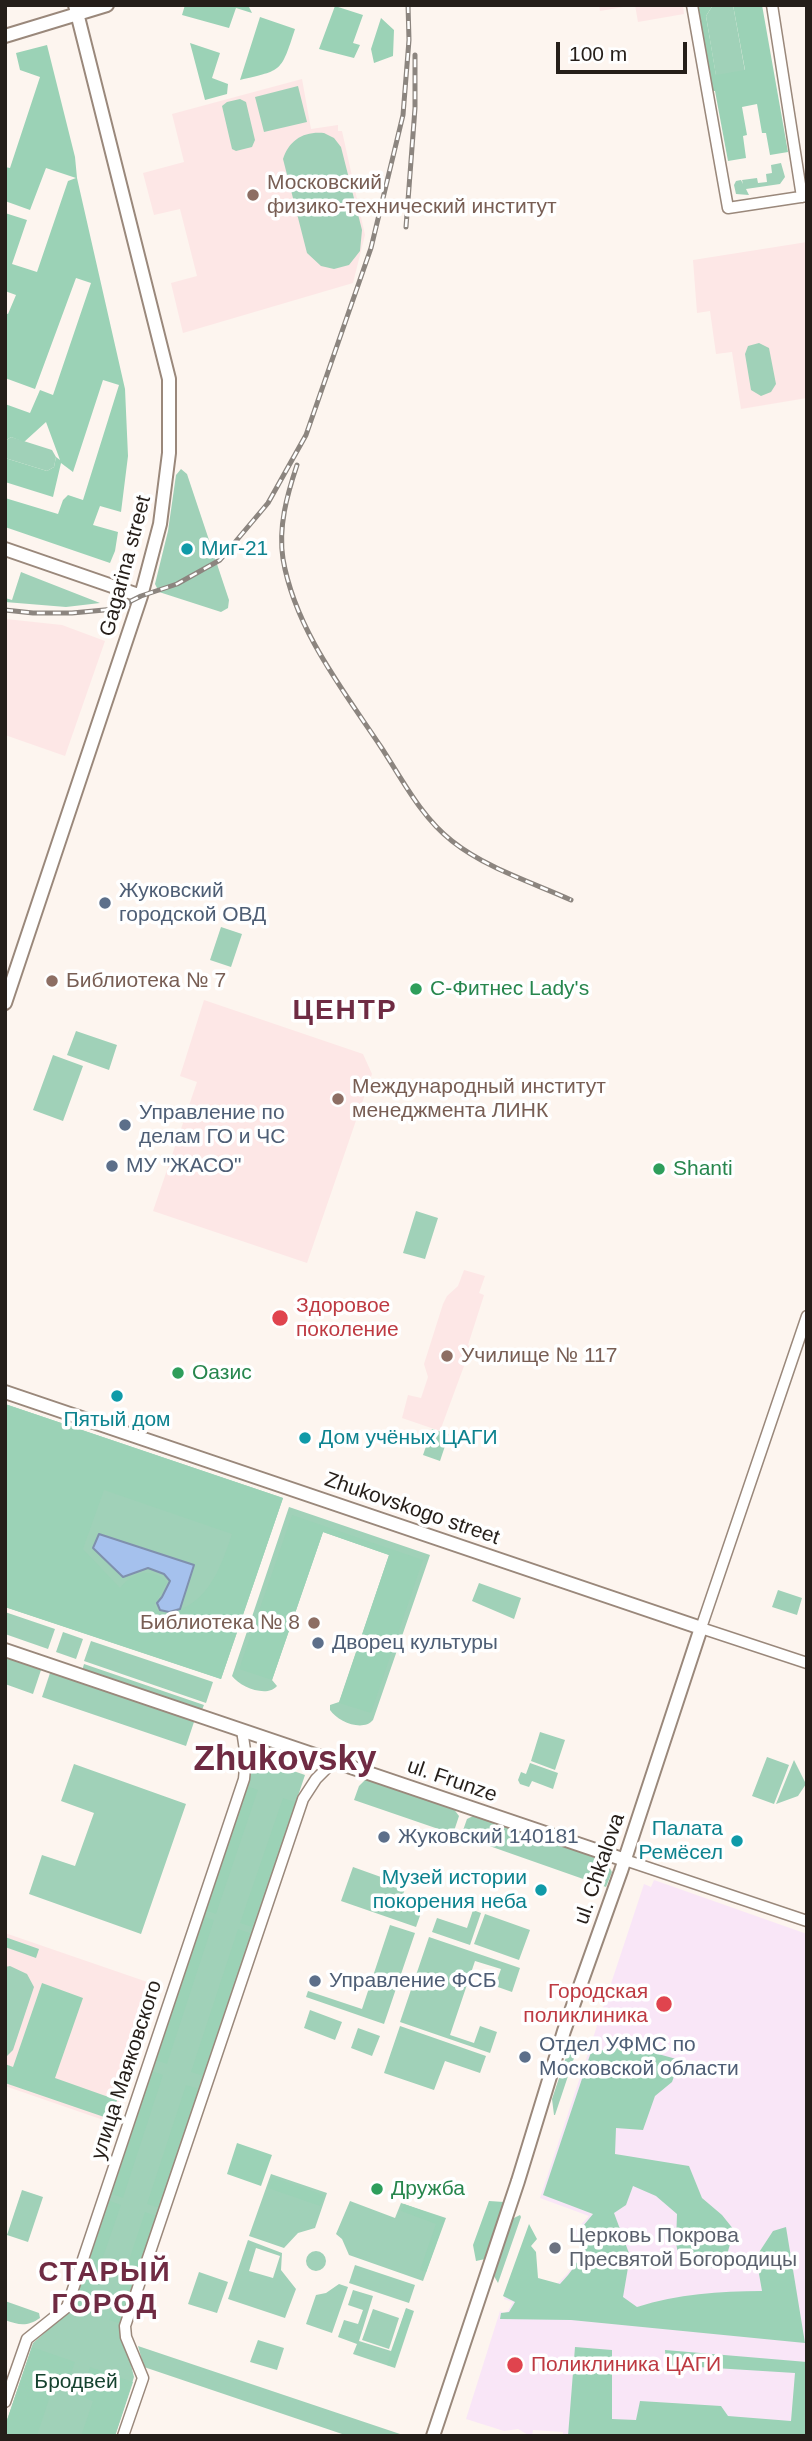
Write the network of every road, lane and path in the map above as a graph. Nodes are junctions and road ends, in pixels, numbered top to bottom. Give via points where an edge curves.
1 (107, 5) edge
2 (692, 5) edge
3 (772, 5) edge
4 (76, 9) edge
5 (5, 36) edge
6 (805, 197) edge
7 (5, 549) edge
8 (141, 596) junction
9 (5, 1003) edge
10 (807, 1316) edge
11 (5, 1392) edge
12 (701, 1628) junction
13 (5, 1650) edge
14 (807, 1663) edge
15 (242, 1730) junction
16 (334, 1762) junction
17 (625, 1860) junction
18 (807, 1922) edge
19 (5, 2402) edge
20 (123, 2436) edge
21 (433, 2436) edge

1 - 4 main road
2 - 6 street via 728,208
3 - 6 street
4 - 5 main road
4 - 8 main road, Gagarina street via 169,379 166,487
7 - 8 main road
8 - 9 main road, Gagarina street
10 - 12 street, ul. Chkalova
11 - 12 main road, Zhukovskogo street
12 - 14 street, Zhukovskogo street
12 - 17 main road, ul. Chkalova
13 - 15 main road, ul. Frunze
15 - 16 main road, ul. Frunze
15 - 19 street, улица Маяковского via 244,1779 67,2307 27,2339
16 - 17 main road, ul. Frunze
16 - 20 street via 303,1799 125,2326 143,2378
17 - 18 street, ul. Frunze
17 - 21 main road, ul. Chkalova via 564,2031

